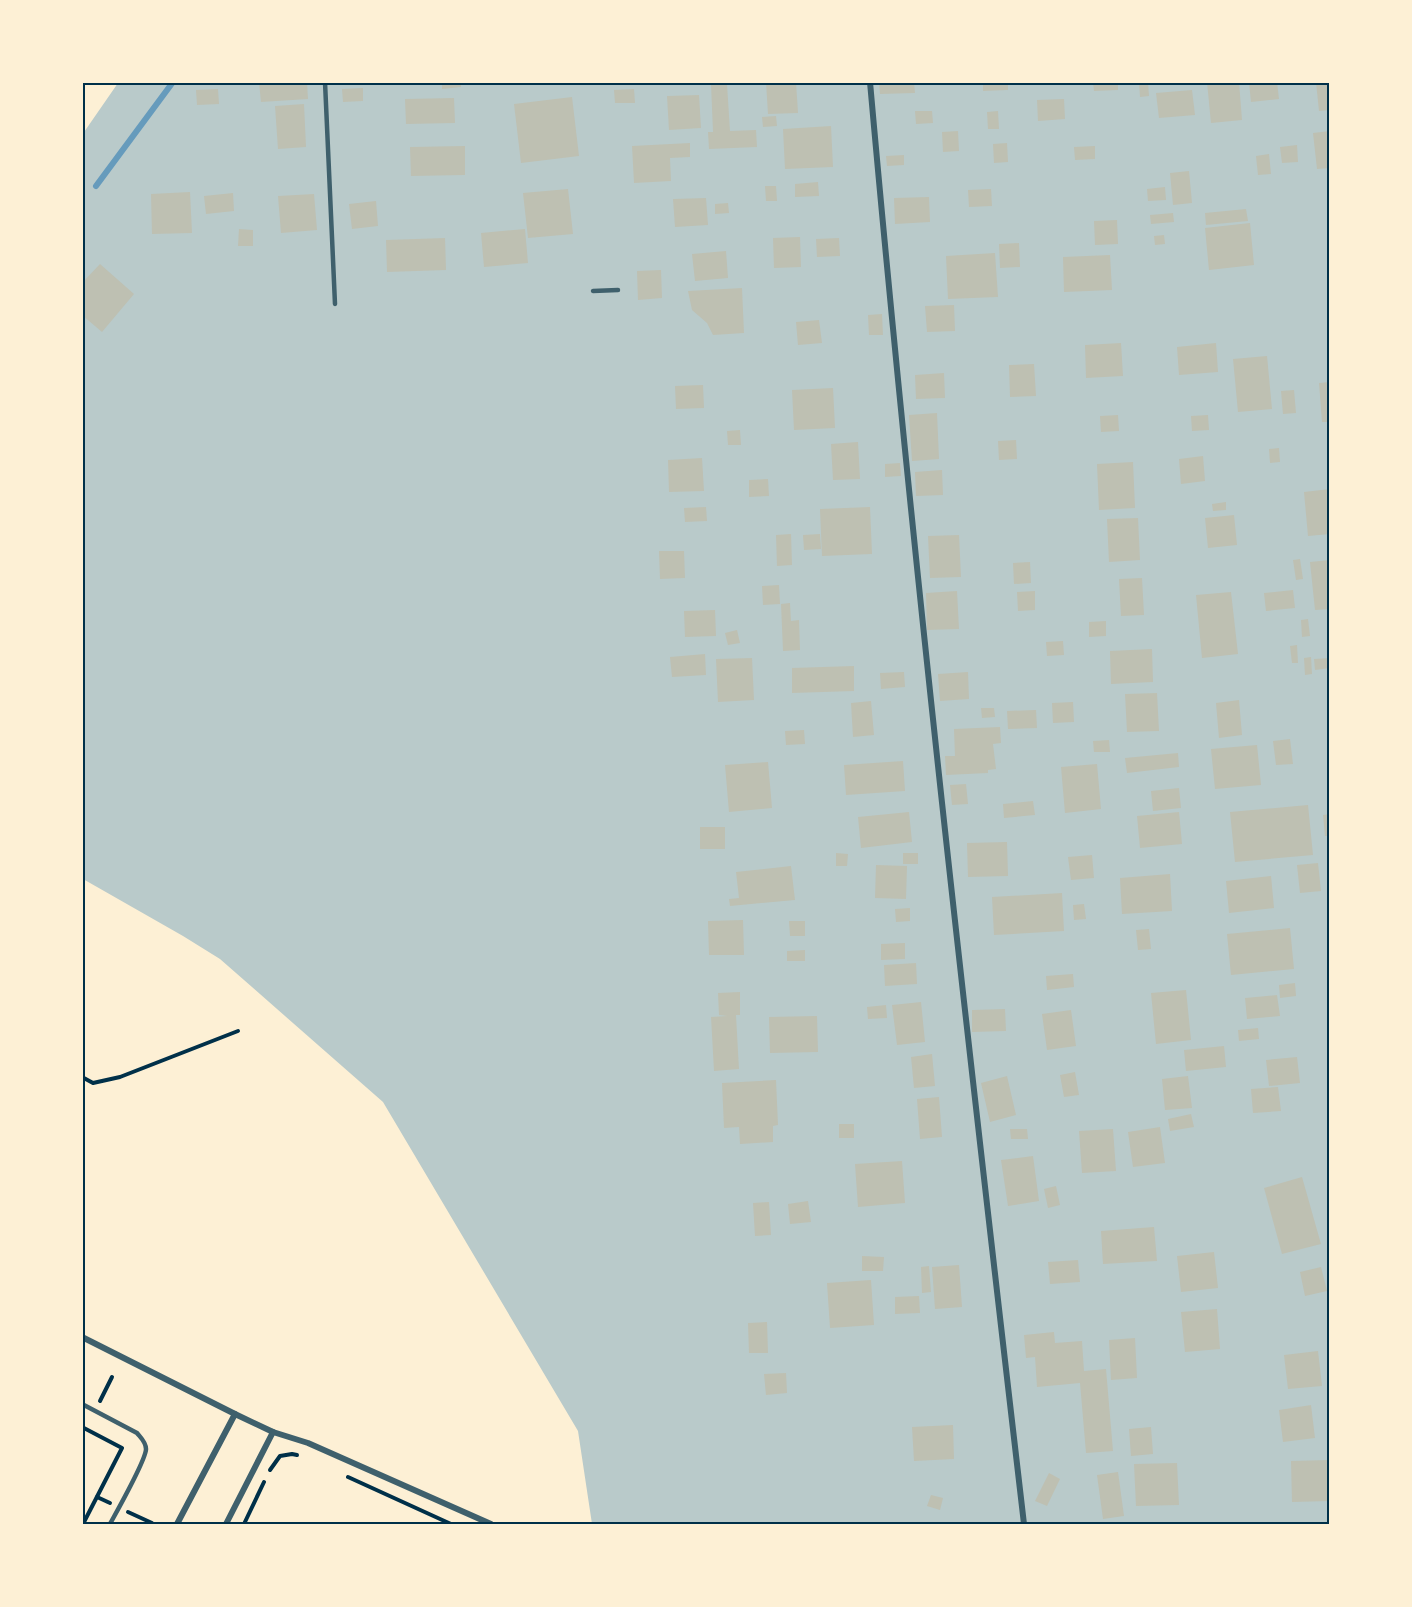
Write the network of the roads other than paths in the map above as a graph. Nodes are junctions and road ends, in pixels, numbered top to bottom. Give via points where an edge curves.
1 (325, 82) edge
2 (870, 82) edge
3 (618, 290) dead end
4 (593, 291) dead end
5 (335, 304) dead end
6 (82, 1337) edge
7 (82, 1404) edge
8 (235, 1414) junction
9 (273, 1432) junction
10 (110, 1524) edge
11 (177, 1524) edge
12 (226, 1524) edge
13 (491, 1524) edge
14 (1024, 1524) edge

1 - 5 lane
2 - 14 street via 894,348
3 - 4 lane
6 - 8 street
7 - 10 lane via 137,1432 146,1447 144,1459
8 - 9 street
8 - 11 street
9 - 12 street
9 - 13 street via 308,1443

